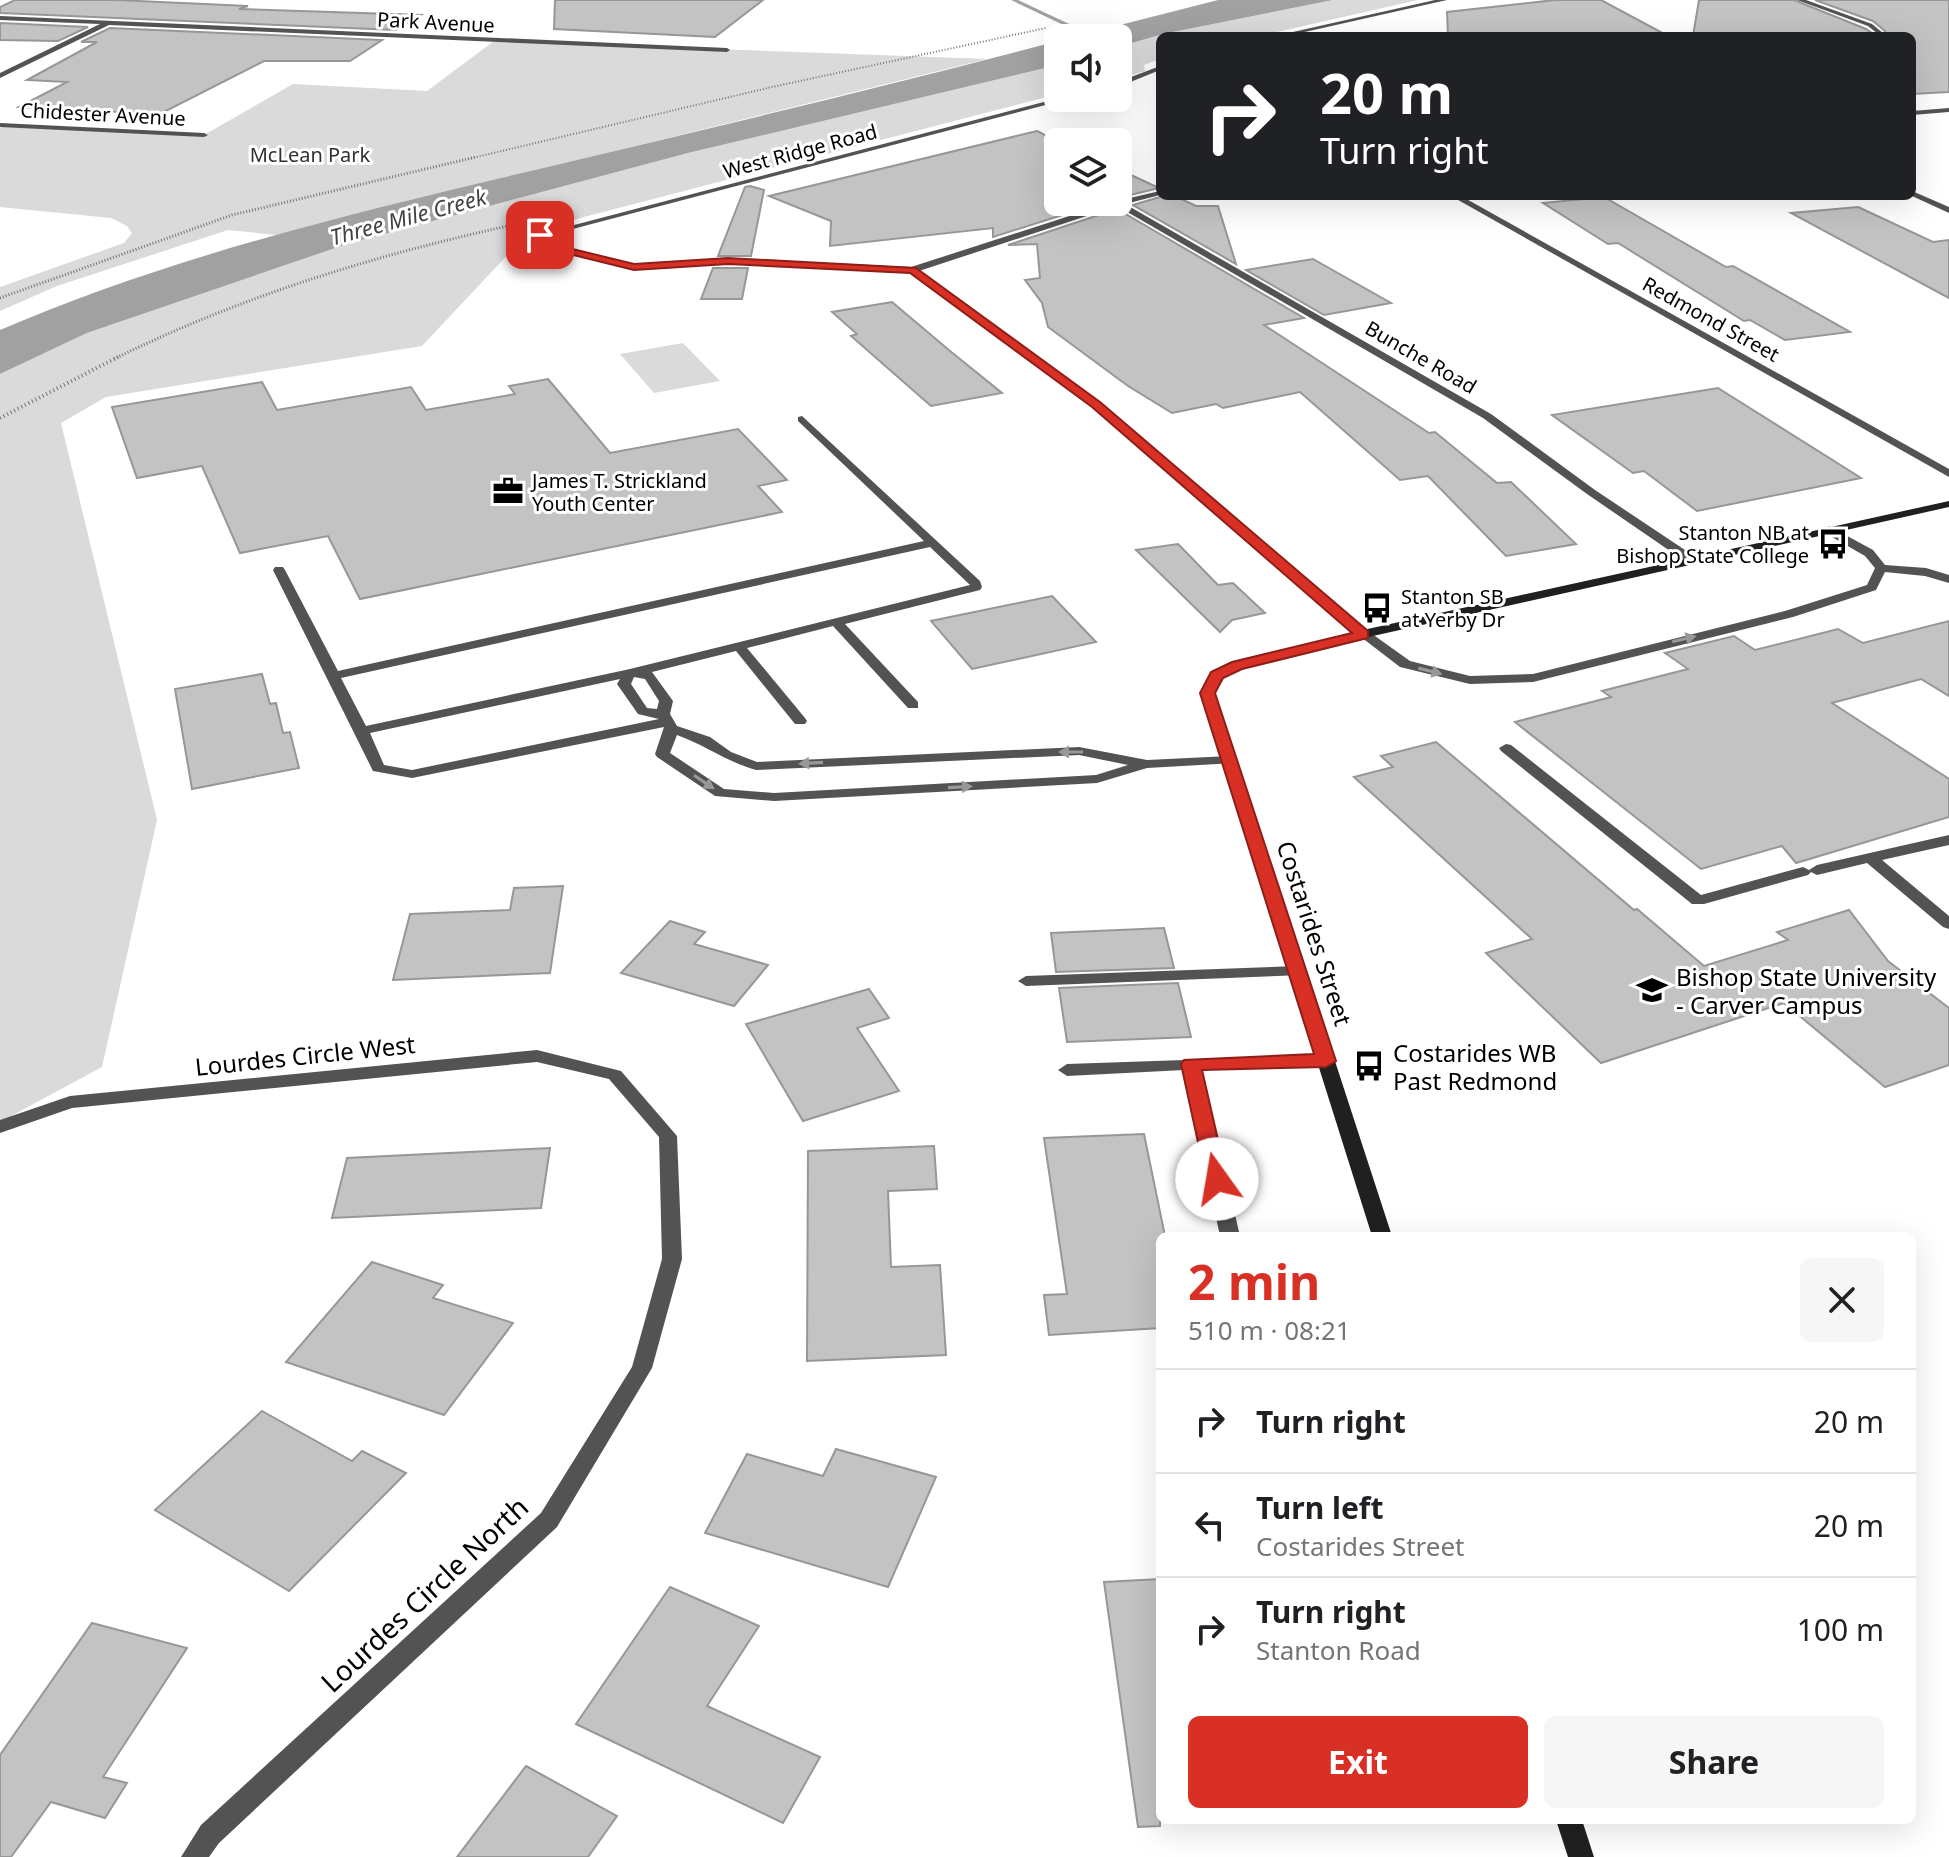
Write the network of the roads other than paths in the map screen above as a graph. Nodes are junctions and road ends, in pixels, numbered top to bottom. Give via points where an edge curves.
1 (1444, 0) edge
2 (1800, 0) edge
3 (0, 18) edge
4 (108, 23) junction
5 (1309, 29) junction
6 (1296, 32) edge
7 (1320, 32) edge
8 (1879, 32) edge
9 (727, 50) dead end
10 (1156, 70) edge
11 (0, 76) edge
12 (1132, 79) edge
13 (1044, 104) edge
14 (1949, 110) edge
15 (1916, 113) edge
16 (2, 126) edge
17 (204, 135) dead end
18 (1156, 194) edge
19 (1916, 195) edge
20 (1132, 200) edge
21 (1462, 200) edge
22 (1949, 210) edge
23 (1132, 211) edge
24 (1078, 216) edge
25 (912, 270) junction
26 (802, 419) dead end
27 (1949, 474) edge
28 (1949, 504) edge
29 (1829, 530) junction
30 (933, 543) junction
31 (1693, 561) junction
32 (1881, 568) junction
33 (279, 570) dead end
34 (1949, 579) edge
35 (837, 623) junction
36 (1363, 634) junction
37 (740, 647) junction
38 (630, 673) junction
39 (332, 676) junction
40 (913, 705) dead end
41 (667, 721) junction
42 (800, 721) dead end
43 (362, 731) junction
44 (1506, 748) dead end
45 (1230, 760) junction
46 (1147, 764) junction
47 (1949, 840) edge
48 (1870, 858) junction
49 (1949, 924) edge
50 (1297, 971) junction
51 (1026, 981) dead end
52 (1326, 1061) junction
53 (1191, 1064) junction
54 (1067, 1070) dead end
55 (615, 1075) joint
56 (1, 1127) edge
57 (1229, 1232) edge
58 (1381, 1232) edge
59 (1570, 1824) edge
60 (194, 1857) edge
61 (1581, 1857) edge

1 - 5 street
2 - 8 street
3 - 4 street, Park Avenue
4 - 9 street, Park Avenue
4 - 11 street
5 - 6 street
5 - 7 street
10 - 12 street
13 - 25 street, West Ridge Road via 540,235 552,247 634,267 728,261
14 - 15 street
16 - 17 street, Chidester Avenue
18 - 20 street
19 - 22 street
21 - 27 street, Redmond Street
23 - 31 street, Bunche Road via 1487,416
24 - 25 street
25 - 36 street via 1096,404
26 - 30 street
28 - 29 street
29 - 31 street
29 - 32 street via 1869,553
30 - 35 street via 976,587
30 - 39 street
31 - 36 street
32 - 34 street
36 -> 32 street via 1405,664 1470,680 1533,678 1789,614 1872,587
33 - 39 street
35 - 37 street
35 - 40 street
36 - 45 street, Costarides Street via 1217,675 1208,693
37 - 38 street
37 - 42 street
38 - 41 street via 649,675 666,701
38 - 41 street via 624,684 643,711
38 - 43 street
39 - 43 street
41 - 43 street via 412,774 378,768
46 -> 41 street via 1079,751 756,766
41 -> 46 street via 662,754 720,793 774,797 1097,779
44 - 48 street via 1698,901
45 - 46 street
45 - 50 street, Costarides Street
47 - 48 street
48 - 49 street
50 - 51 street
50 - 52 street, Costarides Street
52 - 53 street
52 - 58 street, Costarides Street
53 - 54 street
53 - 57 street
55 - 56 street, Lourdes Circle West via 537,1056 70,1102
55 - 60 street, Lourdes Circle North via 668,1136 672,1259 642,1368 549,1520 210,1834
59 - 61 street

